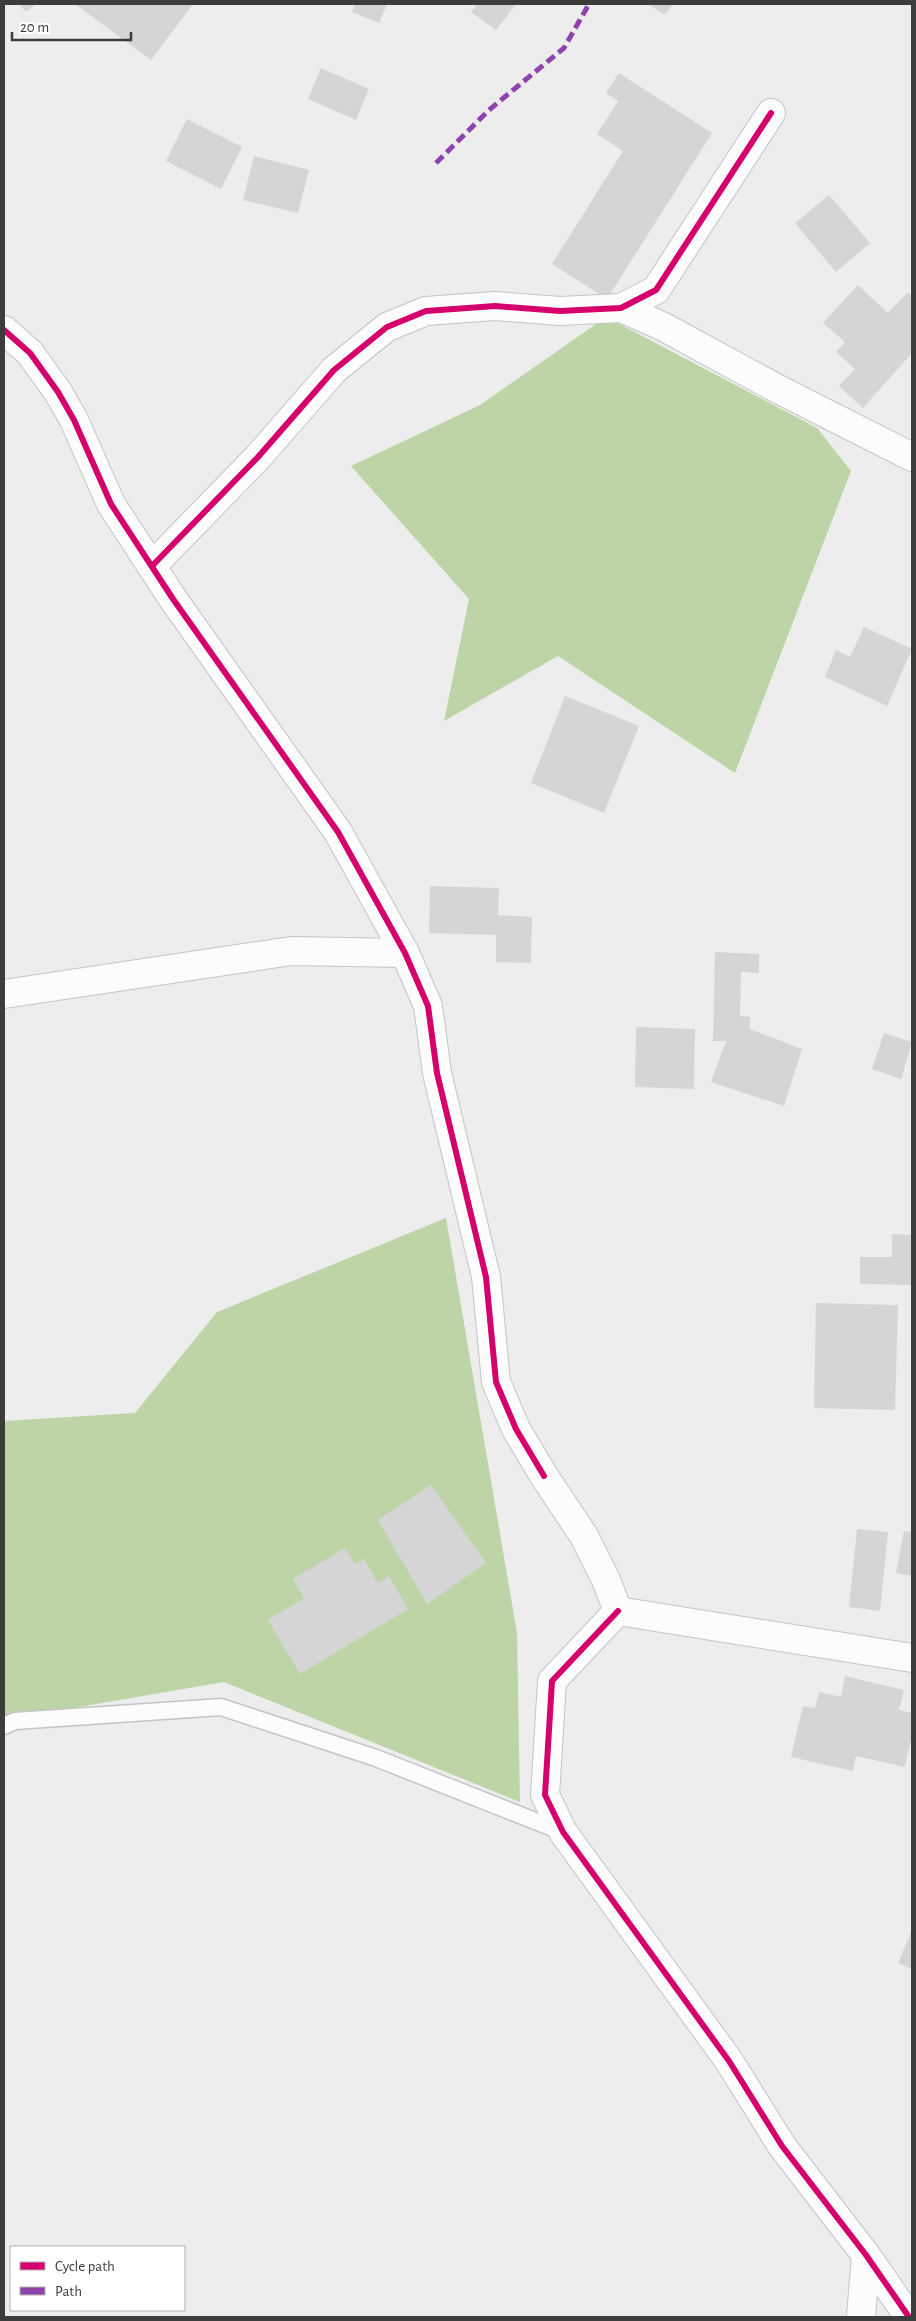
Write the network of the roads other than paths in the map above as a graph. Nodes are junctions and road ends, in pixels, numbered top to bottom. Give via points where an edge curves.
1 (771, 113) dead end
2 (621, 308) junction
3 (4, 330) edge
4 (912, 457) edge
5 (152, 566) junction
6 (405, 953) junction
7 (4, 994) edge
8 (618, 1611) junction
9 (912, 1658) edge
10 (4, 1726) edge
11 (563, 1832) junction
12 (866, 2255) junction
13 (861, 2317) edge
14 (909, 2317) edge

1 - 2 street via 656,290
2 - 4 street via 662,326
2 - 5 street via 560,311 495,306 426,311 387,327 334,370 258,457
3 - 5 street via 30,353 58,392 111,504
5 - 6 street via 172,599 338,832
6 - 7 street via 291,952
6 - 8 street via 428,1006 437,1073 486,1277 496,1382 516,1430 584,1536
8 - 9 street
8 - 11 street via 552,1681 545,1796
10 - 11 lane via 15,1721 221,1707 376,1758
11 - 12 street via 729,2061 782,2146
12 - 13 street
12 - 14 street

